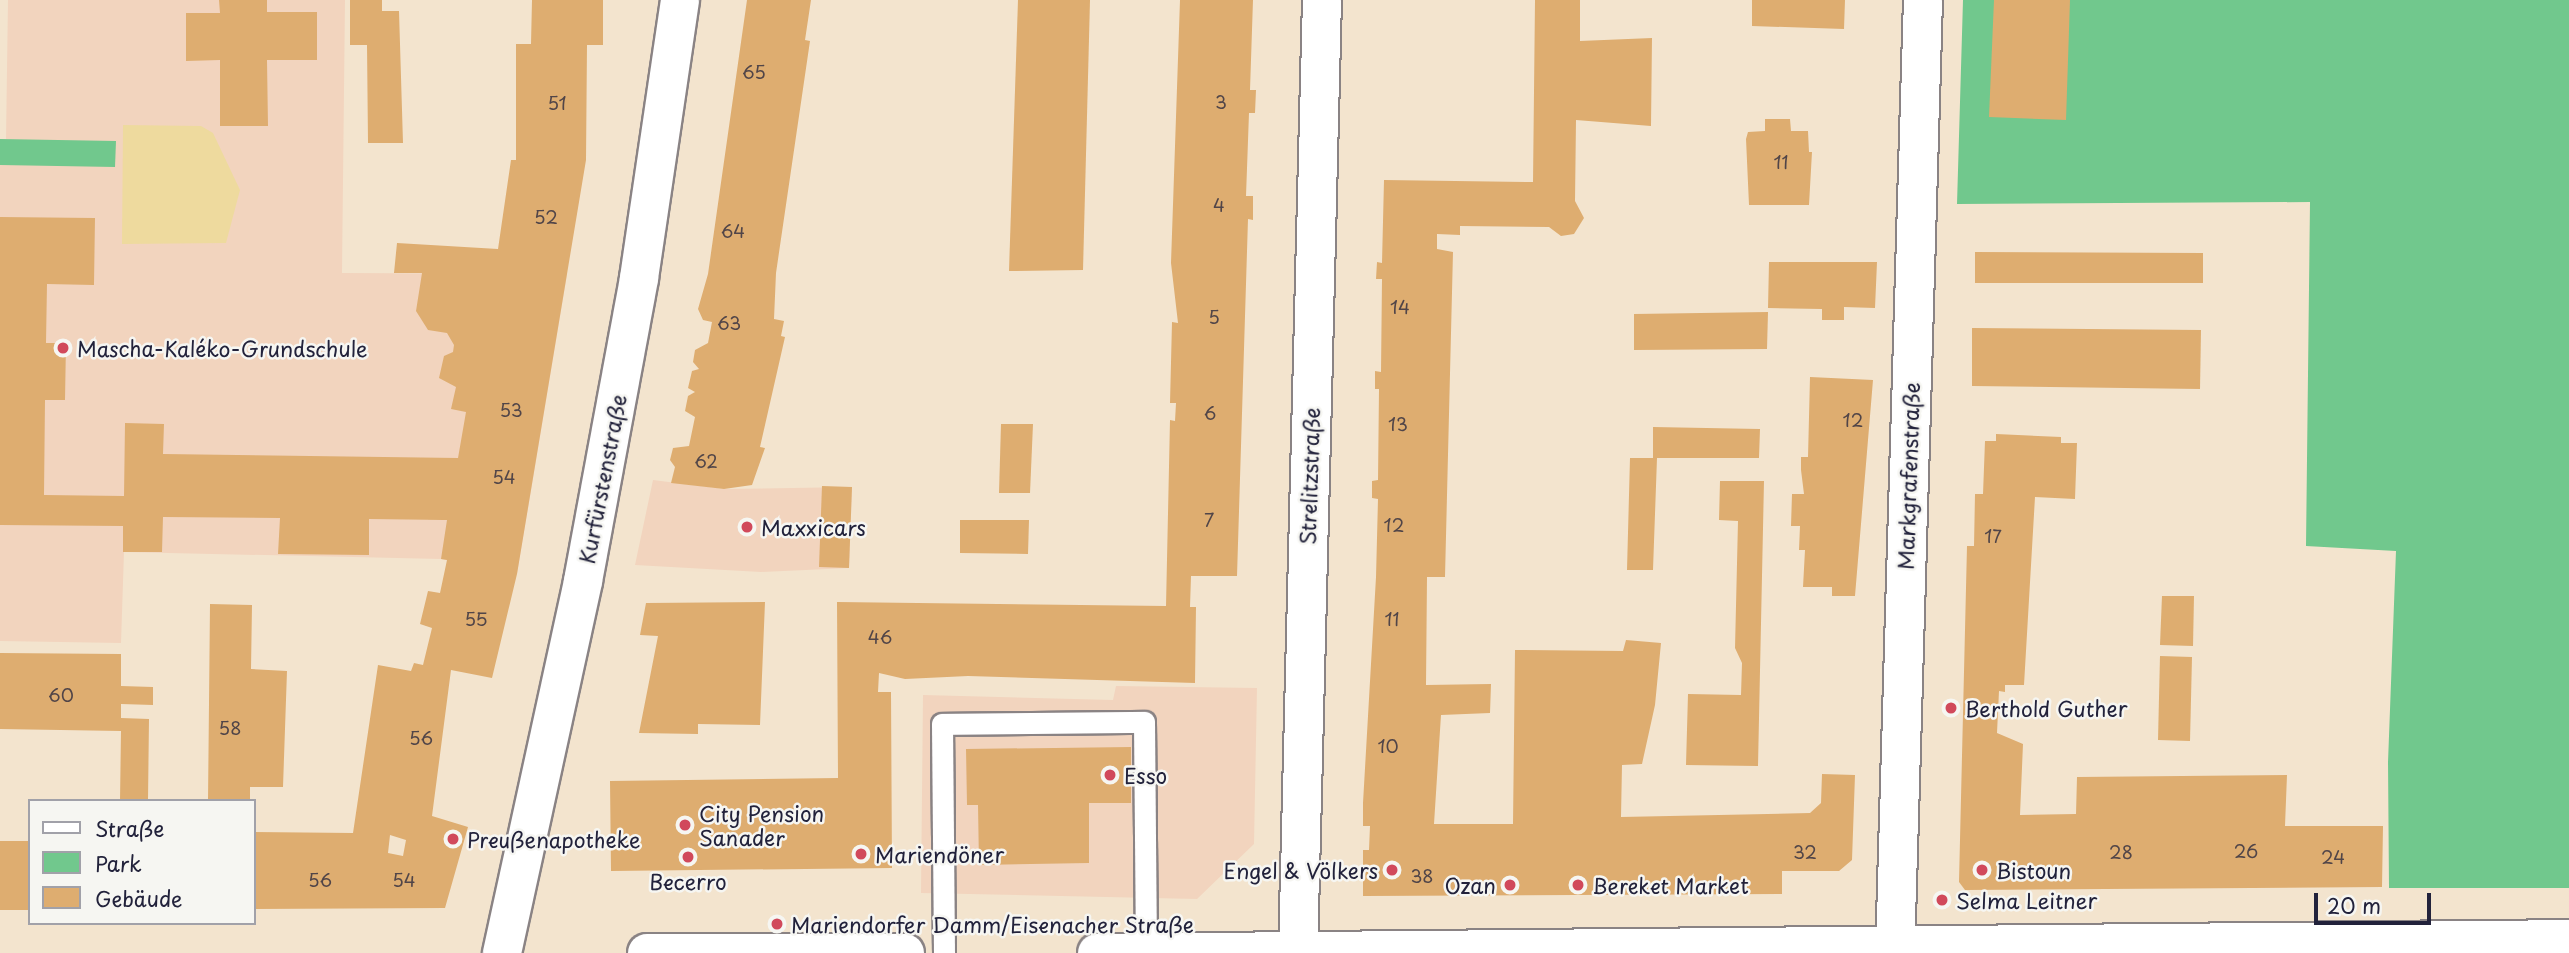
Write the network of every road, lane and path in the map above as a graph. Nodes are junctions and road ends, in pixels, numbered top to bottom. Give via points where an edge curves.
1 (680, 0) edge
2 (1322, 0) edge
3 (1923, 0) edge
4 (2569, 939) edge
5 (1895, 948) edge
6 (502, 953) edge
7 (648, 953) edge
8 (905, 953) edge
9 (944, 953) edge
10 (1097, 953) edge
11 (1146, 953) edge
12 (1298, 953) edge

1 - 6 street, Kurfürstenstraße via 639,278 583,581
2 - 12 street, Strelitzstraße
3 - 5 street, Markgrafenstraße
4 - 5 street
5 - 12 street
7 - 8 street
9 - 11 lane via 942,724 1144,722
10 - 11 street
11 - 12 street

